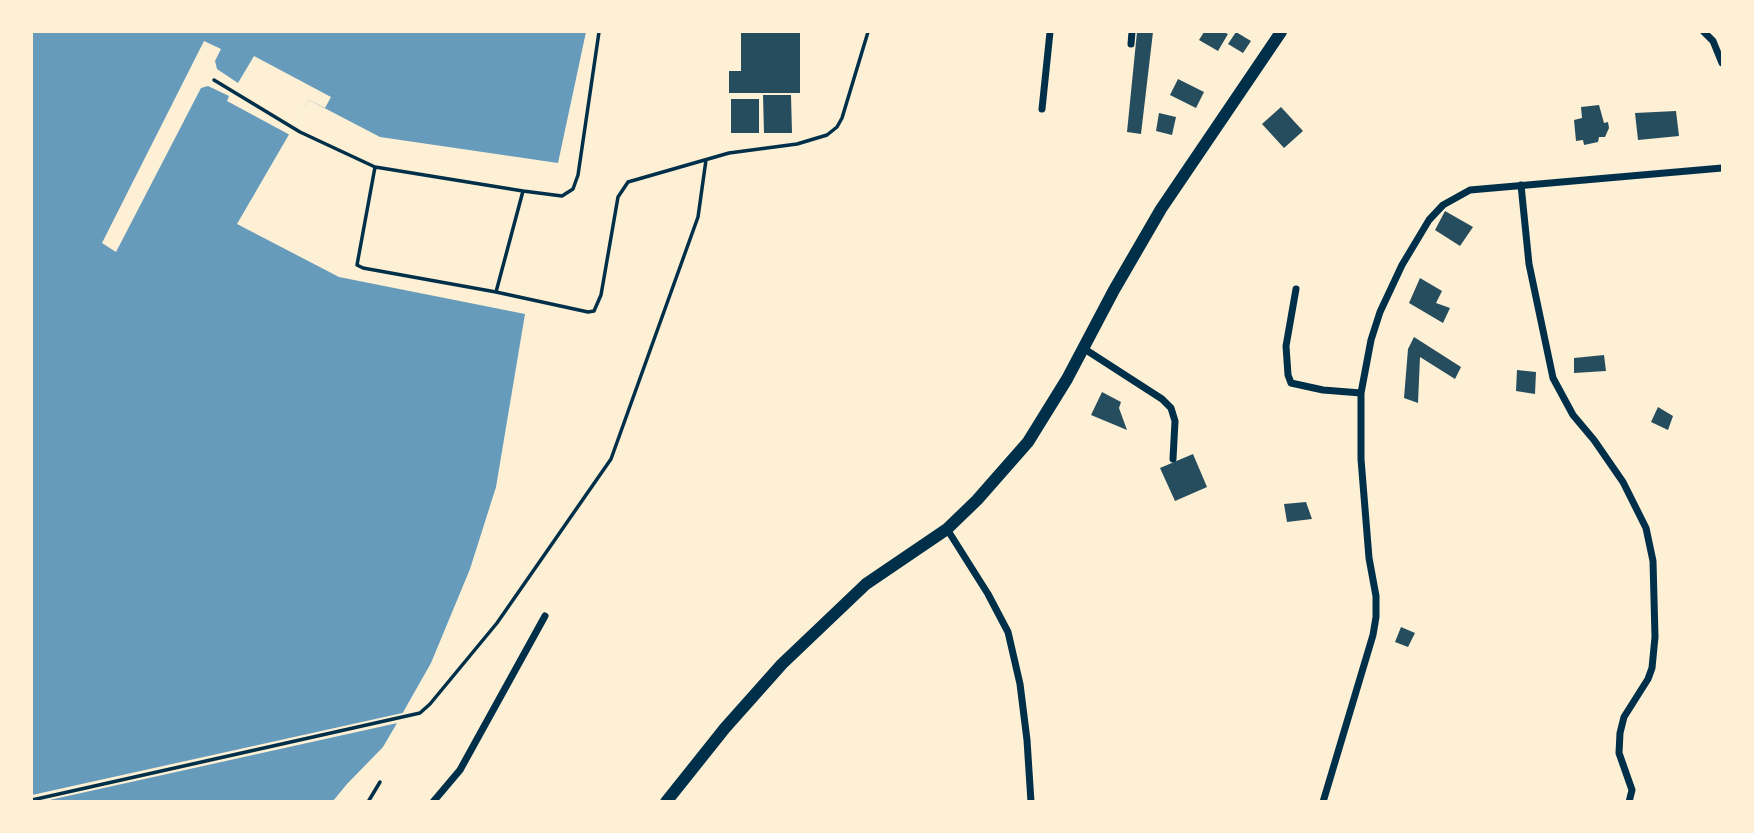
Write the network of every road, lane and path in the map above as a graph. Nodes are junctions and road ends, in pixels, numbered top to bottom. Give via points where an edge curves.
1 (599, 32) edge
2 (868, 32) edge
3 (1050, 32) edge
4 (1132, 32) edge
5 (1281, 32) edge
6 (1704, 32) edge
7 (1130, 44) dead end
8 (1723, 63) edge
9 (214, 80) dead end
10 (1041, 109) dead end
11 (706, 160) junction
12 (375, 167) junction
13 (1723, 168) edge
14 (1521, 185) junction
15 (523, 191) junction
16 (1296, 289) dead end
17 (496, 292) junction
18 (1083, 348) junction
19 (1361, 393) junction
20 (1173, 459) dead end
21 (947, 529) junction
22 (545, 616) dead end
23 (380, 782) dead end
24 (32, 800) edge
25 (368, 802) edge
26 (433, 802) edge
27 (666, 802) edge
28 (1031, 802) edge
29 (1323, 802) edge
30 (1629, 802) edge

1 - 15 lane via 573,189 562,196
2 - 11 lane via 842,118 827,135
3 - 10 street
4 - 7 street
5 - 18 highway via 1161,209
6 - 8 street
9 - 12 lane via 300,132
11 - 17 lane via 628,182 618,197 601,295 594,310
11 - 24 lane via 698,217 611,459 497,623 421,713
12 - 15 lane
12 - 17 lane via 357,265
13 - 14 street
14 - 19 street via 1470,190 1443,205 1429,220 1380,312
14 - 30 street via 1529,264 1553,379 1573,415 1623,482 1646,528 1653,561 1652,668 1620,733 1619,753 1632,790
15 - 17 lane
16 - 19 street via 1286,346 1291,383
18 - 20 street via 1171,408
18 - 21 highway via 1028,442
19 - 29 street via 1362,472 1376,617
21 - 27 highway via 866,584 810,636 725,728
21 - 28 street via 1008,632 1020,684
22 - 26 street via 460,770
23 - 25 lane

